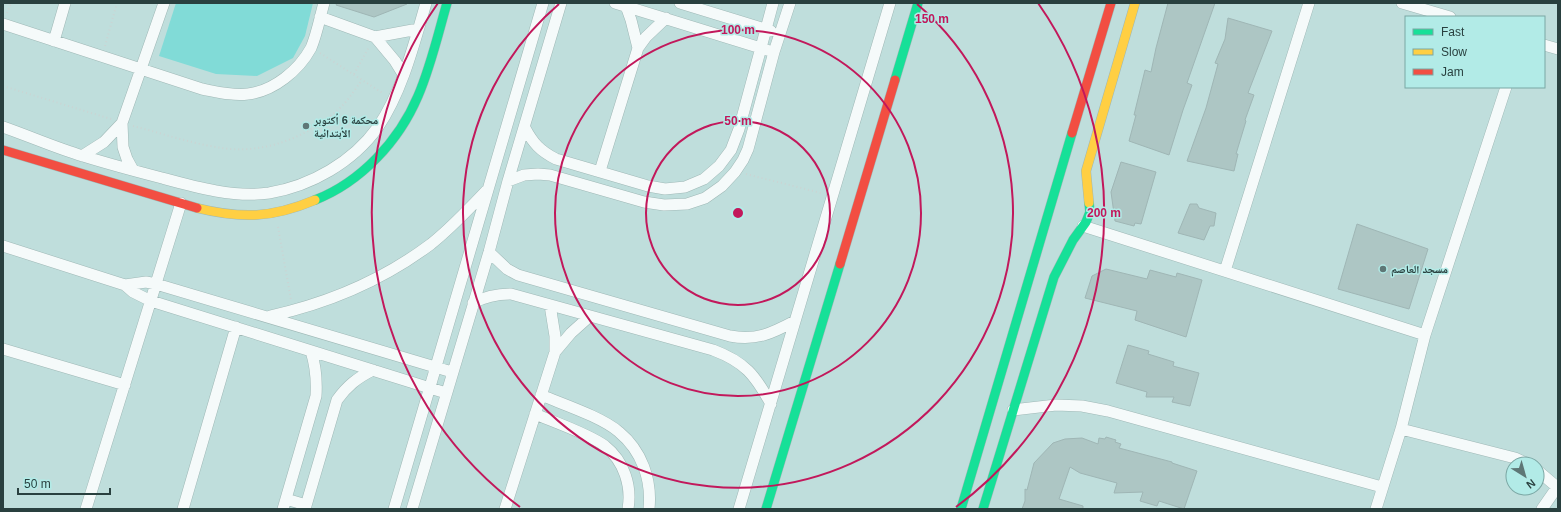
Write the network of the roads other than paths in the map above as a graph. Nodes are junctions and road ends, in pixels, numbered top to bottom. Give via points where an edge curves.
1 (65, 3) edge
2 (164, 3) edge
3 (324, 3) edge
4 (426, 3) edge
5 (447, 3) edge
6 (543, 3) edge
7 (561, 3) edge
8 (615, 3) edge
9 (680, 3) edge
10 (773, 3) edge
11 (790, 3) edge
12 (890, 3) edge
13 (918, 3) edge
14 (1111, 3) edge
15 (1135, 3) edge
16 (1309, 3) edge
17 (1402, 3) edge
18 (626, 6) junction
19 (1447, 16) edge
20 (320, 17) junction
21 (666, 18) junction
22 (3, 25) edge
23 (418, 29) junction
24 (766, 29) junction
25 (780, 34) junction
26 (375, 37) junction
27 (54, 41) junction
28 (1545, 45) edge
29 (638, 48) junction
30 (761, 48) junction
31 (1558, 49) edge
32 (774, 52) junction
33 (141, 69) junction
34 (403, 74) junction
35 (1506, 88) edge
36 (122, 123) junction
37 (3, 127) edge
38 (525, 128) junction
39 (3, 150) edge
40 (82, 156) junction
41 (556, 159) junction
42 (133, 170) junction
43 (600, 171) junction
44 (550, 176) junction
45 (508, 181) junction
46 (488, 189) junction
47 (181, 203) junction
48 (1083, 226) junction
49 (3, 246) edge
50 (489, 252) junction
51 (1225, 271) junction
52 (529, 278) junction
53 (156, 284) junction
54 (125, 285) junction
55 (524, 297) junction
56 (151, 301) junction
57 (473, 303) junction
58 (550, 305) junction
59 (590, 316) junction
60 (268, 317) junction
61 (795, 321) junction
62 (236, 327) junction
63 (1426, 335) junction
64 (3, 349) edge
65 (311, 351) junction
66 (555, 352) junction
67 (436, 367) junction
68 (373, 370) junction
69 (452, 372) junction
70 (125, 385) junction
71 (430, 388) junction
72 (446, 393) junction
73 (541, 395) junction
74 (771, 404) junction
75 (1013, 410) junction
76 (535, 414) junction
77 (1402, 429) junction
78 (1507, 456) edge
79 (1545, 477) edge
80 (1382, 487) junction
81 (1557, 487) edge
82 (284, 504) edge
83 (305, 507) edge
84 (86, 509) edge
85 (183, 509) edge
86 (394, 509) edge
87 (412, 509) edge
88 (505, 509) edge
89 (628, 509) edge
90 (649, 509) edge
91 (739, 509) edge
92 (766, 509) edge
93 (961, 509) edge
94 (983, 509) edge
95 (1376, 509) edge
96 (1542, 509) edge

1 - 27 street
2 - 33 street
3 - 20 street
4 - 23 street
5 - 47 street via 426,76 413,109 394,141 368,168 339,189 276,214 246,216
6 - 46 street
7 - 38 street
8 - 18 street
9 - 24 street
10 - 24 street
11 - 25 street
12 - 61 street
13 - 92 street
14 - 93 street
15 - 48 street via 1086,171 1090,212
16 - 51 street
17 - 19 street
18 - 21 street
18 - 29 street
20 - 26 street
20 - 33 street via 311,47 300,64 286,78 269,88 250,94 202,90
21 - 29 street
21 - 30 street
22 - 27 street
23 - 26 street
23 - 34 street
24 - 25 street
24 - 30 street
25 - 32 street
26 - 34 street
27 - 33 street
28 - 31 street
29 - 43 street
30 - 32 street
30 - 43 street via 731,150 719,166 704,179 685,187 665,189
32 - 44 street via 743,160 722,186 705,198 687,204 664,205 644,202
33 - 36 street
34 - 42 street via 394,100 377,128 355,152 329,171 300,185 268,193 247,194 187,184
35 - 63 street
36 - 40 street via 104,142
36 - 42 street via 123,147
37 - 40 street
38 - 41 street via 537,147
38 - 45 street
39 - 47 street
40 - 42 street
41 - 43 street
41 - 44 street via 548,161 545,165 546,173
44 - 45 street via 531,174
45 - 50 street
46 - 60 street via 438,238 400,265 330,300
46 - 67 street
47 - 53 street
48 - 51 street
48 - 75 street via 1054,277
49 - 54 street
50 - 52 street via 507,269
50 - 57 street
51 - 63 street
52 - 55 street
52 - 61 street via 742,338 765,335
53 - 54 street via 146,282
53 - 56 street
53 - 60 street
54 - 56 street
55 - 57 street via 498,294
55 - 58 street
56 - 62 street
56 - 70 street
57 - 69 street
58 - 59 street
58 - 66 street
59 - 66 street
59 - 74 street via 727,356 750,372
60 - 67 street
61 - 74 street
62 - 65 street
62 - 85 street
63 - 77 street
64 - 70 street
65 - 68 street
65 - 82 street via 316,373 316,396
66 - 73 street
67 - 69 street
67 - 71 street
68 - 71 street
68 - 83 street via 358,377 346,387 337,400
69 - 72 street
70 - 84 street
71 - 72 street
71 - 86 street
72 - 87 street
73 - 76 street
73 - 90 street via 618,431 635,449 646,472 650,496
74 - 91 street
75 - 80 street via 1056,405 1082,406
75 - 94 street
76 - 88 street
76 - 89 street via 604,446 618,460 627,478 630,498
77 - 78 street
77 - 80 street
79 - 81 street
80 - 95 street
81 - 96 street
82 - 83 street

